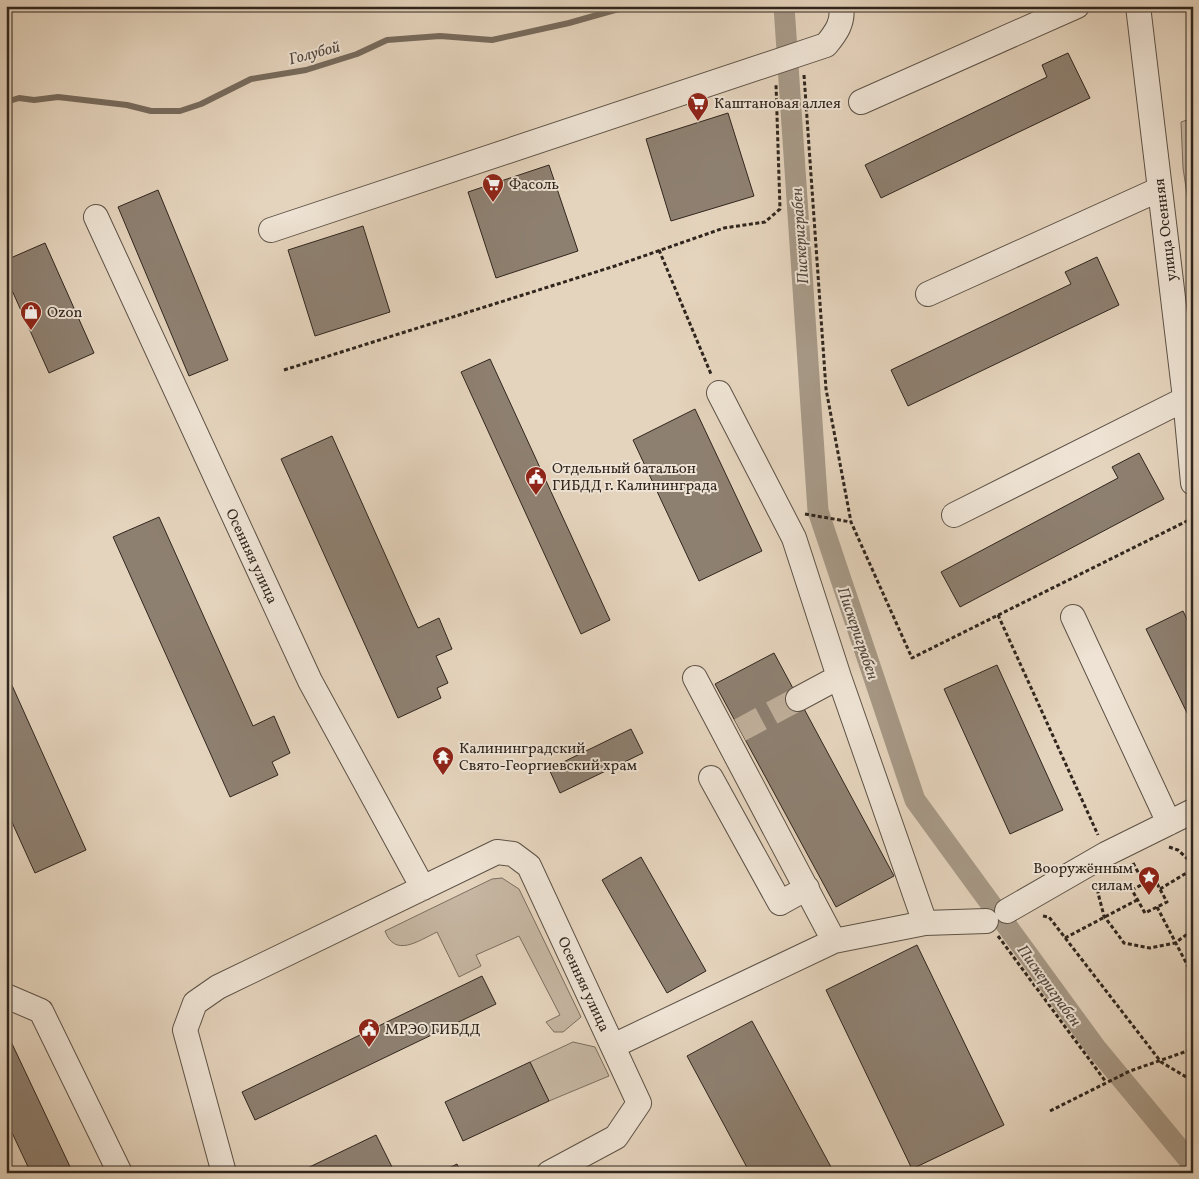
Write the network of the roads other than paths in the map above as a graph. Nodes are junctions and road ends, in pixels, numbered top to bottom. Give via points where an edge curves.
1 (841, 6) edge
2 (1077, 6) edge
3 (1138, 6) edge
4 (861, 102) dead end
5 (1160, 189) junction
6 (96, 217) dead end
7 (271, 230) dead end
8 (928, 294) dead end
9 (720, 393) road end
10 (1189, 396) edge
11 (1193, 483) edge
12 (954, 515) dead end
13 (1073, 617) dead end
14 (839, 677) junction
15 (695, 678) dead end
16 (798, 699) tunnel mouth
17 (711, 778) dead end
18 (1193, 811) edge
19 (1166, 834) junction
20 (423, 888) junction
21 (808, 888) junction
22 (925, 923) junction
23 (834, 941) junction
24 (6, 996) edge
25 (613, 1046) junction
26 (120, 1173) edge
27 (224, 1173) edge
28 (549, 1173) edge

1 - 7 street via 838,31 826,45
2 - 4 street
3 - 5 street, улица Осенняя
5 - 8 street
5 - 10 street, улица Осенняя
6 - 20 street, Осенняя улица via 310,681
9 - 14 street via 794,538
10 - 11 street, улица Осенняя
10 - 12 street
13 - 19 street
14 - 16 street
14 - 22 street
15 - 21 street via 734,734
17 - 21 street via 780,903
18 - 19 street
19 - 22 street via 997,916
20 - 25 street, Осенняя улица via 497,852 513,854 528,866
20 - 27 street, Осенняя улица via 218,987 196,1003 185,1030
21 - 23 street
22 - 23 street
23 - 25 street
24 - 26 street via 41,1011
25 - 28 street, Осенняя улица via 639,1103 616,1137

